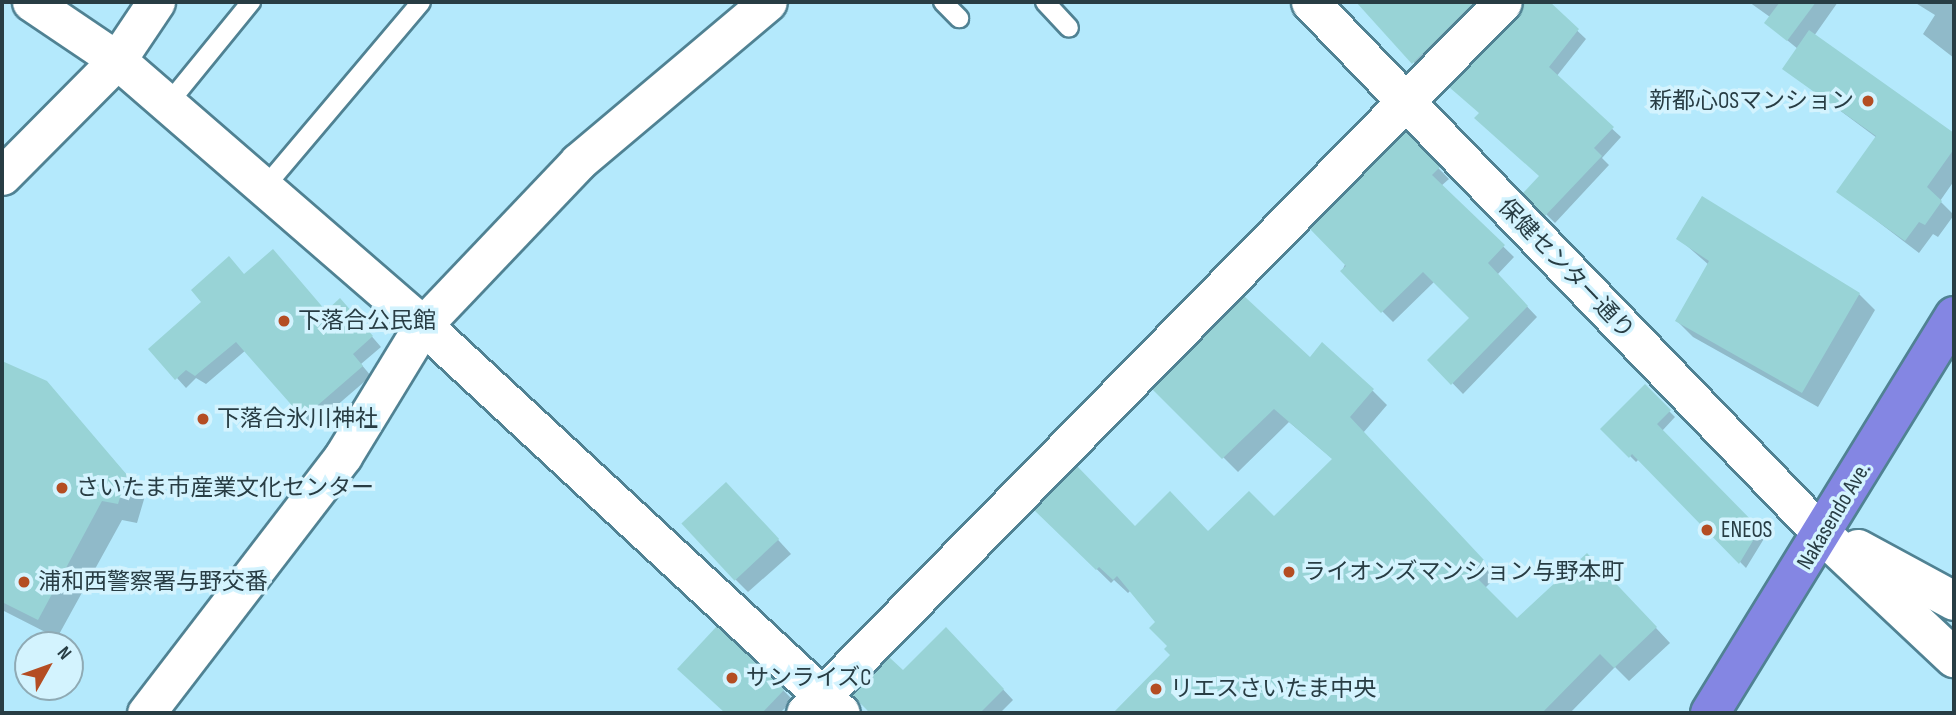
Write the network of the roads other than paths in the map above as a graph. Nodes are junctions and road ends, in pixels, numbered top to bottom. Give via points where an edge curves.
1 (31, 2) edge
2 (156, 2) edge
3 (251, 2) edge
4 (421, 2) edge
5 (768, 2) edge
6 (943, 2) edge
7 (1045, 2) edge
8 (1310, 2) edge
9 (1503, 2) edge
10 (959, 18) dead end
11 (1069, 28) dead end
12 (117, 60) junction
13 (1404, 102) junction
14 (167, 104) junction
15 (2, 176) edge
16 (264, 188) junction
17 (1954, 316) edge
18 (423, 325) junction
19 (1824, 535) junction
20 (1954, 601) edge
21 (1954, 657) edge
22 (822, 708) edge
23 (146, 713) edge
24 (1710, 713) edge

1 - 12 street
2 - 12 street
3 - 14 lane
4 - 16 lane
5 - 18 street via 578,162
6 - 10 lane
7 - 11 lane
8 - 13 street, 保健センター通り
9 - 13 street
12 - 14 street
12 - 15 street
13 - 19 street, 保健センター通り
13 - 22 street
14 - 16 street
16 - 18 street
17 - 19 highway, Nakasendo Ave.
18 - 22 street
18 - 23 street via 343,456
19 - 20 main road via 1888,561
19 - 21 main road
19 - 24 highway, Nakasendo Ave.

